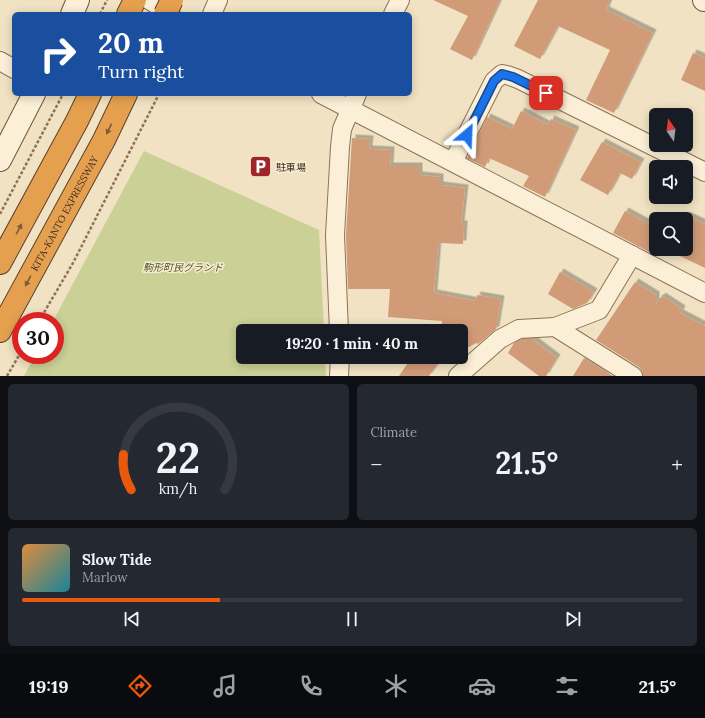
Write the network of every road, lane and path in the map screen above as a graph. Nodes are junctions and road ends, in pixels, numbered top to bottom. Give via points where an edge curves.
1 (78, 0) edge
2 (107, 0) edge
3 (135, 0) edge
4 (149, 0) edge
5 (172, 0) edge
6 (218, 0) edge
7 (400, 0) edge
8 (73, 12) edge
9 (101, 12) edge
10 (129, 12) edge
11 (166, 12) edge
12 (169, 12) edge
13 (213, 12) edge
14 (394, 12) edge
15 (0, 61) edge
16 (12, 68) edge
17 (33, 96) edge
18 (62, 96) edge
19 (89, 96) edge
20 (125, 96) edge
21 (158, 96) edge
22 (329, 96) edge
23 (354, 102) edge
24 (0, 160) edge
25 (453, 162) junction
26 (705, 172) edge
27 (0, 214) edge
28 (632, 255) junction
29 (0, 263) edge
30 (705, 293) edge
31 (44, 312) edge
32 (339, 324) edge
33 (555, 327) junction
34 (0, 331) edge
35 (14, 364) edge
36 (340, 364) edge
37 (7, 376) edge
38 (339, 376) edge
39 (458, 376) edge
40 (633, 376) edge

1 - 8 street
2 - 9 path
3 - 10 highway
4 - 12 street
5 - 11 highway, bridge
6 - 13 street
7 - 14 street
15 - 16 street
17 - 24 street
18 - 27 path
29 -> 19 highway
20 -> 34 highway, KITA-KANTO EXPRESSWAY via 104,140
21 - 31 path via 73,263
22 - 23 street
23 - 25 street
23 - 32 street via 342,129 340,147 335,235
25 - 26 street via 494,81 502,74 518,79
25 - 28 street
28 - 30 street
28 - 33 street via 599,310
33 - 39 street via 519,329 500,340
33 - 40 street
35 - 37 path
36 - 38 street

